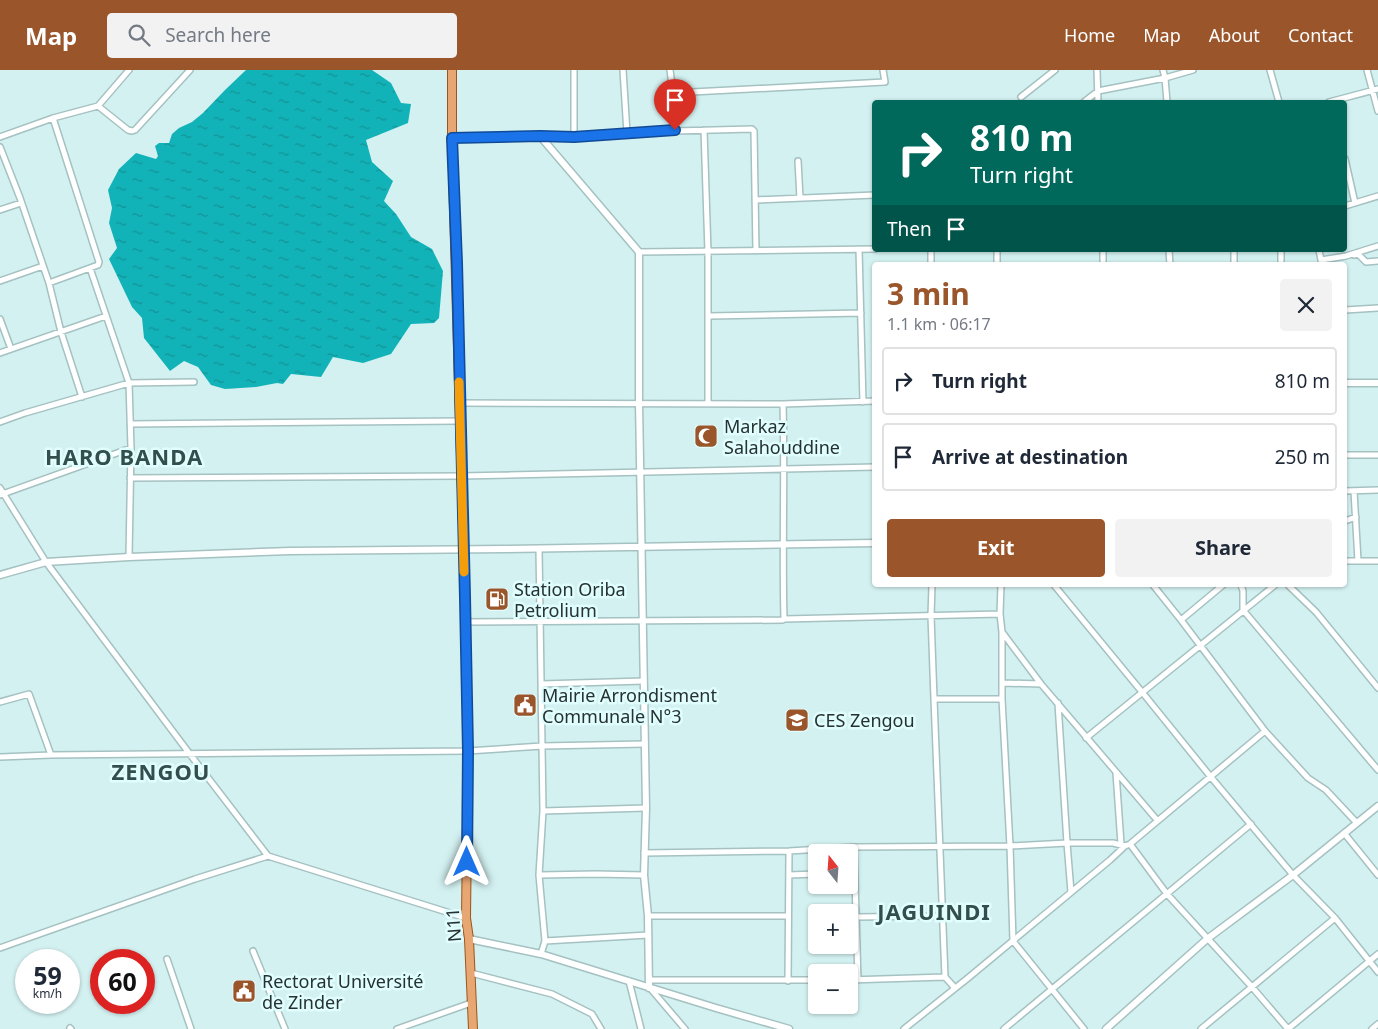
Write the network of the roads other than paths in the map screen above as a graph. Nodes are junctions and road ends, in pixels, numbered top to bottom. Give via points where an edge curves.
1 (129, 70) edge
2 (190, 70) edge
3 (452, 70) edge
4 (574, 70) edge
5 (623, 70) edge
6 (670, 70) edge
7 (883, 70) edge
8 (1055, 70) edge
9 (1097, 70) edge
10 (1163, 70) edge
11 (1193, 70) edge
12 (1270, 70) edge
13 (1367, 70) edge
14 (1165, 78) junction
15 (1375, 90) edge
16 (1098, 91) junction
17 (673, 93) junction
18 (1020, 97) dead end
19 (1087, 100) edge
20 (1098, 100) edge
21 (1166, 100) edge
22 (1279, 100) edge
23 (1338, 100) edge
24 (98, 106) junction
25 (1378, 111) edge
26 (53, 118) junction
27 (675, 130) junction
28 (704, 130) junction
29 (627, 133) junction
30 (0, 136) edge
31 (540, 136) junction
32 (574, 137) junction
33 (452, 138) junction
34 (0, 146) edge
35 (798, 161) dead end
36 (1347, 168) edge
37 (872, 195) edge
38 (1378, 196) edge
39 (800, 198) junction
40 (755, 200) junction
41 (21, 203) junction
42 (1355, 203) junction
43 (1347, 205) edge
44 (0, 210) edge
45 (1378, 246) edge
46 (859, 249) junction
47 (872, 249) edge
48 (756, 251) junction
49 (639, 252) junction
50 (708, 252) junction
51 (1346, 256) junction
52 (1325, 262) edge
53 (1378, 262) edge
54 (43, 266) junction
55 (90, 268) junction
56 (0, 280) edge
57 (49, 283) junction
58 (1378, 308) edge
59 (1347, 310) edge
60 (861, 313) junction
61 (106, 316) junction
62 (709, 316) junction
63 (0, 319) edge
64 (61, 332) junction
65 (11, 349) junction
66 (0, 353) edge
67 (129, 382) junction
68 (194, 382) dead end
69 (1347, 383) edge
70 (1378, 383) edge
71 (82, 397) junction
72 (872, 401) edge
73 (863, 402) junction
74 (460, 403) junction
75 (640, 403) junction
76 (708, 403) junction
77 (783, 404) junction
78 (460, 421) junction
79 (0, 422) edge
80 (130, 424) junction
81 (131, 448) junction
82 (1347, 455) edge
83 (1378, 455) edge
84 (872, 468) edge
85 (784, 469) junction
86 (641, 471) junction
87 (462, 476) junction
88 (130, 478) junction
89 (1378, 490) edge
90 (1347, 491) edge
91 (1354, 491) junction
92 (1, 492) edge
93 (1356, 517) junction
94 (1347, 520) edge
95 (872, 543) edge
96 (782, 545) junction
97 (642, 547) junction
98 (539, 548) junction
99 (464, 549) junction
100 (129, 557) junction
101 (1358, 561) junction
102 (1378, 561) edge
103 (46, 562) junction
104 (1347, 562) edge
105 (0, 575) edge
106 (932, 587) edge
107 (1001, 587) edge
108 (1056, 587) edge
109 (1155, 587) edge
110 (1221, 587) edge
111 (1241, 587) edge
112 (1273, 587) edge
113 (1290, 587) edge
114 (1244, 610) junction
115 (1000, 614) junction
116 (931, 616) junction
117 (784, 619) junction
118 (642, 620) junction
119 (1181, 620) junction
120 (540, 621) junction
121 (465, 622) junction
122 (1002, 632) junction
123 (1200, 645) junction
124 (644, 681) junction
125 (1002, 683) junction
126 (541, 684) junction
127 (1041, 684) junction
128 (1378, 688) edge
129 (1142, 692) junction
130 (934, 699) junction
131 (1002, 699) junction
132 (0, 702) edge
133 (1058, 702) junction
134 (1265, 731) junction
135 (1086, 738) junction
136 (645, 744) junction
137 (542, 746) junction
138 (468, 751) junction
139 (189, 753) junction
140 (51, 755) junction
141 (0, 757) edge
142 (1378, 770) edge
143 (1116, 772) junction
144 (1210, 776) junction
145 (1378, 806) edge
146 (646, 808) junction
147 (543, 811) junction
148 (1157, 820) junction
149 (1356, 822) junction
150 (1251, 824) junction
151 (1344, 834) junction
152 (1067, 843) junction
153 (1125, 845) junction
154 (1010, 846) junction
155 (858, 847) edge
156 (940, 847) junction
157 (808, 850) edge
158 (789, 851) junction
159 (644, 853) junction
160 (268, 856) junction
161 (808, 874) edge
162 (539, 875) junction
163 (644, 875) junction
164 (789, 875) junction
165 (1293, 875) junction
166 (1378, 875) edge
167 (1071, 892) junction
168 (1167, 894) junction
169 (648, 916) junction
170 (788, 916) junction
171 (942, 916) junction
172 (858, 917) edge
173 (466, 918) junction
174 (1335, 918) junction
175 (648, 935) junction
176 (1207, 939) junction
177 (469, 940) junction
178 (545, 940) junction
179 (1013, 941) junction
180 (0, 948) edge
181 (253, 952) dead end
182 (541, 954) junction
183 (1378, 954) edge
184 (167, 959) dead end
185 (1369, 962) junction
186 (1378, 972) edge
187 (471, 973) junction
188 (944, 977) junction
189 (649, 980) junction
190 (808, 980) edge
191 (858, 980) edge
192 (629, 981) junction
193 (788, 981) junction
194 (1252, 987) junction
195 (649, 988) junction
196 (955, 988) junction
197 (1053, 989) junction
198 (471, 1003) junction
199 (1378, 1024) edge
200 (770, 1026) edge
201 (192, 1029) edge
202 (285, 1029) edge
203 (397, 1029) edge
204 (472, 1029) edge
205 (601, 1029) edge
206 (641, 1029) edge
207 (684, 1029) edge
208 (789, 1029) edge
209 (904, 1029) edge
210 (1004, 1029) edge
211 (1084, 1029) edge
212 (1106, 1029) edge
213 (1201, 1029) edge
214 (1288, 1029) edge
215 (1372, 1029) edge

1 - 24 street
2 - 24 street via 135,130 128,130
3 - 33 main road, N11
4 - 32 street
5 - 29 street
6 - 17 street
7 - 17 street via 885,82
8 - 18 street
9 - 16 street
10 - 14 street
11 - 14 street
12 - 22 street
13 - 15 street
14 - 16 street
14 - 21 street
15 - 23 street
15 - 25 street
16 - 19 street
16 - 20 street
17 - 27 street
24 - 26 street
26 - 30 street
26 - 55 street via 99,260 98,265
27 - 28 street
27 - 29 street
28 - 40 street via 754,131
28 - 50 street
29 - 32 street
31 - 32 street
31 - 33 street
31 - 49 street
33 - 74 main road, N11
34 - 41 street
35 - 39 street
36 - 42 street
37 - 39 street
38 - 42 street
39 - 40 street
40 - 48 street
41 - 44 street
41 - 54 street
42 - 43 street
45 - 51 street
46 - 47 street
46 - 48 street
46 - 60 street
48 - 50 street
49 - 50 street
49 - 75 street
50 - 62 street
51 - 52 street
51 - 53 street via 1358,254 1366,262
54 - 56 street
54 - 57 street
55 - 57 street
55 - 61 street
57 - 64 street
58 - 59 street
60 - 62 street
60 - 73 street
61 - 64 street
61 - 67 street
62 - 76 street
63 - 65 street
64 - 65 street
64 - 71 street
65 - 66 street
67 - 68 street
67 - 71 street
67 - 80 street
69 - 70 street
71 - 79 street
72 - 73 street
73 - 77 street
74 - 75 street
74 - 78 main road, N11
75 - 76 street
75 - 86 street
76 - 77 street
77 - 85 street
78 - 80 street
78 - 87 main road, N11
80 - 81 street
81 - 88 street
81 - 92 street
82 - 83 street
84 - 85 street
85 - 86 street
85 - 96 street
86 - 87 street
86 - 97 street
87 - 88 street
87 - 99 main road, N11
88 - 100 street
89 - 91 street
90 - 91 street
91 - 93 street
92 - 103 street
93 - 94 street
93 - 101 street
95 - 96 street
96 - 97 street
96 - 117 street
97 - 98 street
97 - 118 street
98 - 99 street
98 - 120 street
99 - 100 street
99 - 121 main road, N11
100 - 103 street
101 - 102 street
101 - 104 street
103 - 105 street
103 - 139 street
106 - 116 street
107 - 115 street
108 - 129 street
109 - 119 street
110 - 119 street
111 - 114 street
112 - 114 street
113 - 128 street via 1316,612
114 - 123 street
114 - 142 street
115 - 116 street
115 - 122 street
116 - 117 street
116 - 130 street
117 - 118 street
118 - 120 street
118 - 124 street
119 - 123 street
120 - 121 street
120 - 126 street
121 - 138 main road, N11
122 - 125 street
122 - 127 street
123 - 129 street
123 - 134 street
124 - 126 street
124 - 136 street
125 - 127 street
125 - 131 street
126 - 137 street
127 - 133 street
129 - 135 street
129 - 144 street
130 - 131 street
130 - 156 street
131 - 154 street
132 - 140 street via 29,694
133 - 135 street
133 - 152 street
134 - 144 street
134 - 149 street via 1308,778 1326,790
135 - 143 street
136 - 137 street
136 - 146 street
137 - 138 street
137 - 147 street
138 - 139 street
138 - 173 main road, N11
139 - 140 street
139 - 160 street
140 - 141 street
143 - 148 street
143 - 153 street
144 - 148 street
144 - 150 street
145 - 149 street
146 - 147 street
146 - 159 street
147 - 162 street
148 - 153 street
149 - 151 street
150 - 165 street
150 - 168 street
151 - 165 street
151 - 166 street
152 - 153 street
152 - 154 street
152 - 167 street
153 - 167 street
153 - 168 street
154 - 156 street
154 - 179 street
155 - 156 street
156 - 171 street
157 - 158 street
158 - 159 street
158 - 164 street
159 - 163 street
160 - 173 street
160 - 180 street
161 - 164 street
162 - 163 street
162 - 178 street
163 - 169 street
164 - 170 street
165 - 174 street
165 - 176 street
167 - 179 street
168 - 176 street
168 - 197 street
169 - 170 street
169 - 175 street
170 - 193 street
171 - 172 street
171 - 188 street
173 - 177 main road, N11
174 - 185 street
174 - 194 street
175 - 178 street
175 - 189 street
176 - 194 street
176 - 212 street
177 - 182 street
177 - 187 main road, N11
178 - 182 street
179 - 196 street
179 - 197 street
181 - 202 street
182 - 192 street
183 - 185 street
184 - 201 street
185 - 186 street
185 - 214 street
187 - 198 main road, N11
187 - 205 street via 552,994 592,1014
188 - 191 street
188 - 196 street
189 - 193 street
189 - 195 street
190 - 193 street
192 - 195 street
192 - 206 street
194 - 213 street
194 - 214 street
195 - 200 street
195 - 207 street
196 - 209 street
197 - 210 street
197 - 211 street
198 - 203 street
198 - 204 main road, N11
199 - 215 street
200 - 208 street

